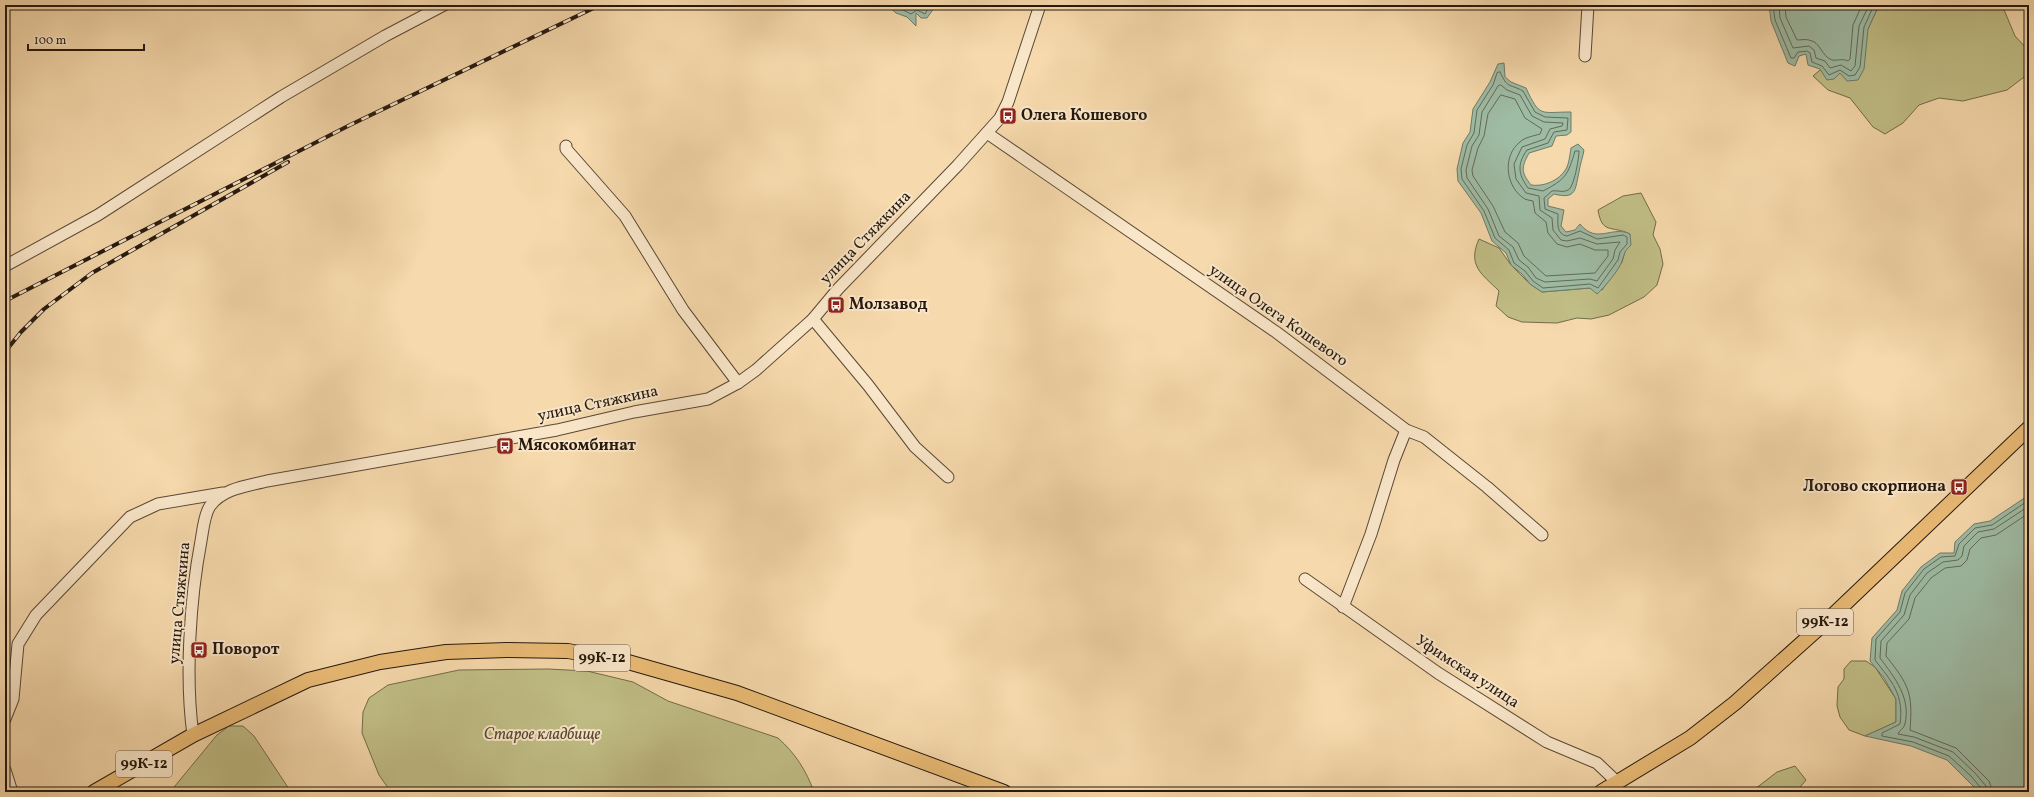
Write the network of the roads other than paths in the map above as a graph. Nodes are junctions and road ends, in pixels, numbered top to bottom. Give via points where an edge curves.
1 (444, 5) edge
2 (1040, 5) edge
3 (1588, 5) edge
4 (1586, 56) dead end
5 (987, 133) junction
6 (566, 146) dead end
7 (5, 266) edge
8 (813, 319) junction
9 (738, 383) junction
10 (2029, 428) edge
11 (1406, 430) junction
12 (948, 477) dead end
13 (223, 493) junction
14 (1542, 536) dead end
15 (1305, 579) dead end
16 (1344, 606) junction
17 (5, 720) edge
18 (193, 735) junction
19 (5, 770) edge
20 (1617, 782) junction
21 (12, 792) edge
22 (94, 792) edge
23 (1004, 792) edge
24 (1600, 792) edge

1 - 7 street via 385,36 281,97 98,215
2 - 5 street, улица Стяжкина via 1008,102 1000,118
3 - 4 street
5 - 8 street, улица Стяжкина via 838,289
5 - 11 street, улица Олега Кошевого via 1276,332
6 - 9 street via 596,185 625,216 683,310
8 - 9 street, улица Стяжкина
8 - 12 street via 915,447
9 - 13 street, улица Стяжкина via 708,398 557,430 268,481
10 - 20 main road, 99К-12 via 1830,618 1735,703 1690,738
11 - 14 street, улица Олега Кошевого via 1424,437
11 - 16 street
13 - 17 street via 158,504 130,518 36,615 18,644 13,699
13 - 18 street, улица Стяжкина via 210,506 196,568 190,702
15 - 16 street, Уфимская улица
16 - 20 street, Уфимская улица via 1444,677 1547,742 1597,763
18 - 22 main road, 99К-12
18 - 23 main road, 99К-12 via 308,680 380,662 446,652 568,651 628,662 737,693
19 - 21 street
20 - 24 main road, 99К-12

